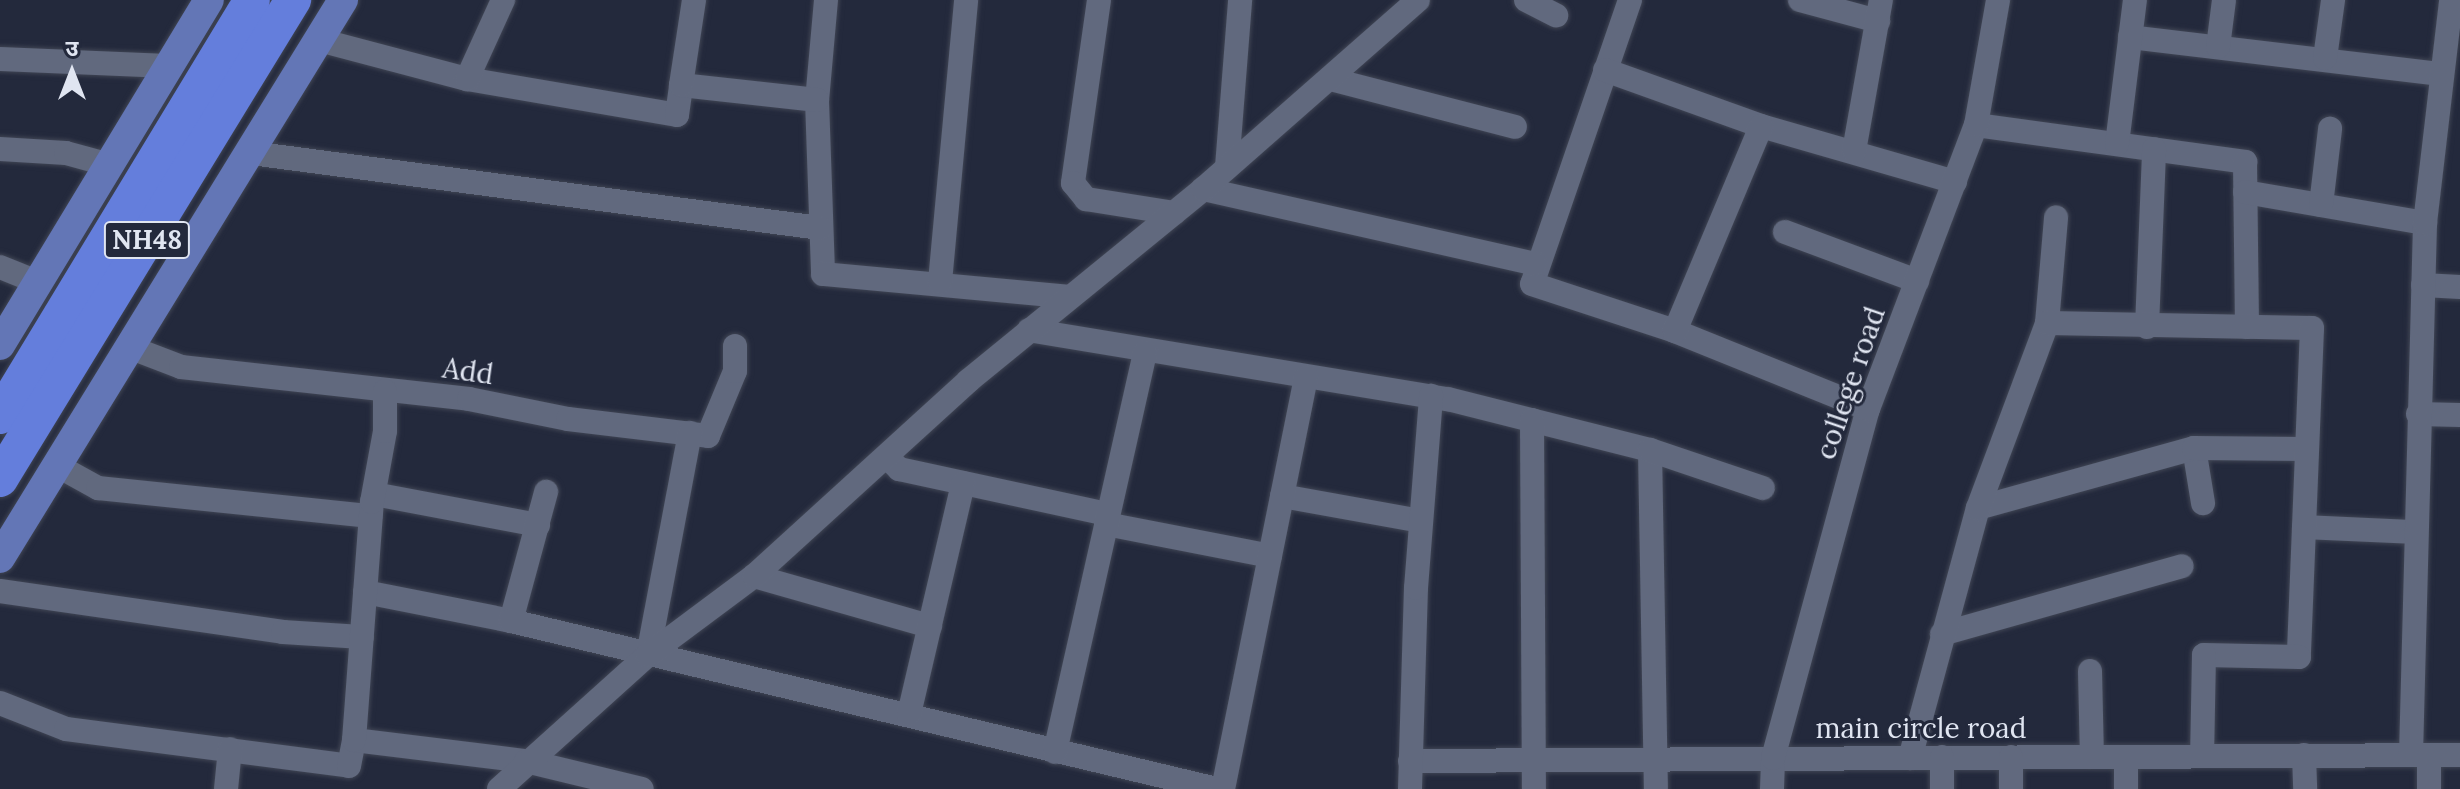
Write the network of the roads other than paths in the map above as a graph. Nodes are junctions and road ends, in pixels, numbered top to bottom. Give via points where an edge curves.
1 (200, 0) edge
2 (208, 0) edge
3 (252, 0) edge
4 (293, 0) edge
5 (343, 0) edge
6 (503, 0) edge
7 (688, 0) edge
8 (826, 0) edge
9 (966, 0) edge
10 (1099, 0) edge
11 (1240, 0) edge
12 (1418, 0) edge
13 (1526, 0) edge
14 (1630, 0) edge
15 (1800, 0) edge
16 (1998, 0) edge
17 (2135, 0) edge
18 (2224, 0) edge
19 (2333, 0) edge
20 (2451, 0) edge
21 (1879, 10) edge
22 (1556, 15) dead end
23 (2453, 34) edge
24 (2130, 37) junction
25 (319, 40) junction
26 (2218, 47) junction
27 (2325, 58) junction
28 (0, 59) edge
29 (168, 66) junction
30 (1605, 70) junction
31 (2442, 74) junction
32 (467, 79) junction
33 (1330, 79) junction
34 (681, 85) junction
35 (817, 100) junction
36 (2449, 120) edge
37 (1976, 125) junction
38 (1761, 126) junction
39 (1515, 127) dead end
40 (2330, 129) dead end
41 (2117, 144) junction
42 (0, 149) edge
43 (2154, 149) junction
44 (1854, 151) junction
45 (251, 153) junction
46 (110, 165) junction
47 (1227, 167) junction
48 (1955, 182) junction
49 (1203, 189) junction
50 (2245, 192) junction
51 (2321, 205) junction
52 (1174, 213) junction
53 (2056, 217) dead end
54 (2425, 223) junction
55 (820, 228) junction
56 (1785, 232) dead end
57 (1535, 264) junction
58 (0, 267) edge
59 (1917, 281) junction
60 (37, 282) junction
61 (940, 282) junction
62 (2423, 285) junction
63 (2460, 287) edge
64 (1069, 297) junction
65 (2047, 323) junction
66 (2147, 327) junction
67 (2247, 327) junction
68 (1029, 330) junction
69 (1675, 331) junction
70 (0, 345) edge
71 (735, 346) dead end
72 (129, 347) junction
73 (1145, 352) junction
74 (1306, 377) junction
75 (385, 391) junction
76 (1431, 396) junction
77 (1868, 409) junction
78 (2418, 414) junction
79 (2460, 415) edge
80 (0, 416) edge
81 (1532, 420) junction
82 (690, 433) junction
83 (2194, 448) junction
84 (2306, 449) junction
85 (1650, 450) junction
86 (888, 458) junction
87 (58, 466) junction
88 (0, 479) edge
89 (963, 483) junction
90 (1763, 488) dead end
91 (546, 492) dead end
92 (1282, 496) junction
93 (2203, 503) dead end
94 (372, 505) junction
95 (1978, 508) junction
96 (1107, 519) junction
97 (1421, 521) junction
98 (538, 525) junction
99 (2304, 527) junction
100 (2416, 532) junction
101 (1270, 556) junction
102 (0, 558) edge
103 (2182, 566) dead end
104 (754, 576) junction
105 (0, 591) edge
106 (365, 592) junction
107 (511, 621) junction
108 (930, 626) junction
109 (1942, 634) junction
110 (362, 637) junction
111 (648, 655) junction
112 (2090, 671) dead end
113 (0, 703) edge
114 (909, 714) junction
115 (354, 740) junction
116 (230, 749) junction
117 (1055, 752) junction
118 (2304, 755) junction
119 (2420, 755) junction
120 (2460, 755) edge
121 (2202, 756) junction
122 (1942, 757) junction
123 (2011, 757) junction
124 (2092, 757) junction
125 (2126, 757) junction
126 (1773, 758) junction
127 (1910, 758) junction
128 (1655, 759) junction
129 (1534, 760) junction
130 (1410, 761) junction
131 (520, 774) edge
132 (349, 777) edge
133 (226, 789) edge
134 (499, 789) edge
135 (641, 789) edge
136 (1220, 789) edge
137 (1410, 789) edge
138 (1534, 789) edge
139 (1656, 789) edge
140 (1772, 789) edge
141 (1942, 789) edge
142 (2011, 789) edge
143 (2126, 789) edge
144 (2305, 789) edge
145 (2429, 789) edge

1 - 2 street
2 - 29 main road
3 - 80 highway, NH48
4 - 88 highway, NH48
5 - 25 main road
6 - 32 street
7 - 34 street
8 - 35 street
9 - 61 street
10 - 52 street via 1073,183 1086,199
11 - 47 street
12 - 33 street
13 - 22 street
14 - 30 street
15 - 21 street
16 - 37 street, college road
17 - 24 street
18 - 26 street
19 - 27 street
20 - 23 street
21 - 44 street
23 - 31 street
24 - 26 street
24 - 41 street
25 - 32 street
25 - 45 main road
26 - 27 street
27 - 31 street
28 - 29 street
29 - 46 main road
30 - 38 street
30 - 57 street
31 - 36 street
32 - 34 street via 677,115
33 - 39 street
33 - 47 street
34 - 35 street
35 - 55 street
36 - 54 street
37 - 41 street
37 - 48 street, college road
38 - 44 street
38 - 69 street
40 - 51 street
41 - 43 street
42 - 46 street via 66,153
43 - 50 street via 2238,158 2245,162
43 - 66 street
44 - 48 street
45 - 55 street
45 - 72 main road
46 - 60 main road
47 - 49 street
48 - 59 street, college road
49 - 52 street
49 - 57 street
50 - 51 street
50 - 67 street
51 - 54 street
52 - 64 street
53 - 65 street
54 - 62 street
55 - 61 street via 823,274
56 - 59 street
57 - 69 street via 1532,284
58 - 60 street
59 - 77 street, college road
60 - 70 main road
61 - 64 street
62 - 63 street
62 - 78 street
64 - 68 street
65 - 66 street
65 - 95 street
66 - 67 street
67 - 84 street via 2312,328
68 - 73 street
68 - 86 street
69 - 77 street
71 - 82 street via 735,371 715,424 708,436
72 - 75 street, Add via 181,367
72 - 87 main road
73 - 74 street
73 - 96 street
74 - 76 street
74 - 92 street
75 - 82 street, Add
75 - 94 street via 385,431
76 - 81 street
76 - 97 street
77 - 126 street, college road
78 - 79 street
78 - 100 street
81 - 85 street
81 - 129 street
82 - 111 street
83 - 84 street
83 - 93 street
83 - 95 street
84 - 99 street
85 - 90 street
85 - 128 street
86 - 89 street via 899,469
86 - 104 street
87 - 94 street via 98,488
87 - 102 main road
89 - 96 street
89 - 108 street
91 - 98 street
92 - 97 street
92 - 101 street
94 - 98 street
94 - 106 street
95 - 109 street
96 - 101 street
96 - 117 street
97 - 130 street
98 - 107 street
99 - 100 street
99 - 121 street via 2299,657 2204,655
100 - 119 street
101 - 136 street
103 - 109 street
104 - 108 street
104 - 111 street
105 - 110 street via 283,632
106 - 107 street
106 - 110 street
107 - 111 street
108 - 114 street
109 - 127 street
110 - 115 street
111 - 114 street
111 - 131 street
112 - 124 street
113 - 116 street via 66,729
114 - 117 street
115 - 131 street
115 - 132 street
116 - 132 street
116 - 133 street
117 - 136 street
118 - 119 street, main circle road
118 - 121 street, main circle road
118 - 144 street
119 - 120 street, main circle road
119 - 145 street
121 - 125 street, main circle road
122 - 123 street, main circle road
122 - 127 street, main circle road
122 - 141 street
123 - 124 street, main circle road
123 - 142 street
124 - 125 street, main circle road
125 - 143 street
126 - 127 street, main circle road
126 - 128 street, main circle road
126 - 140 street, college road
128 - 129 street, main circle road
128 - 139 street
129 - 130 street, main circle road
129 - 138 street
130 - 137 street
131 - 134 street
131 - 135 street

